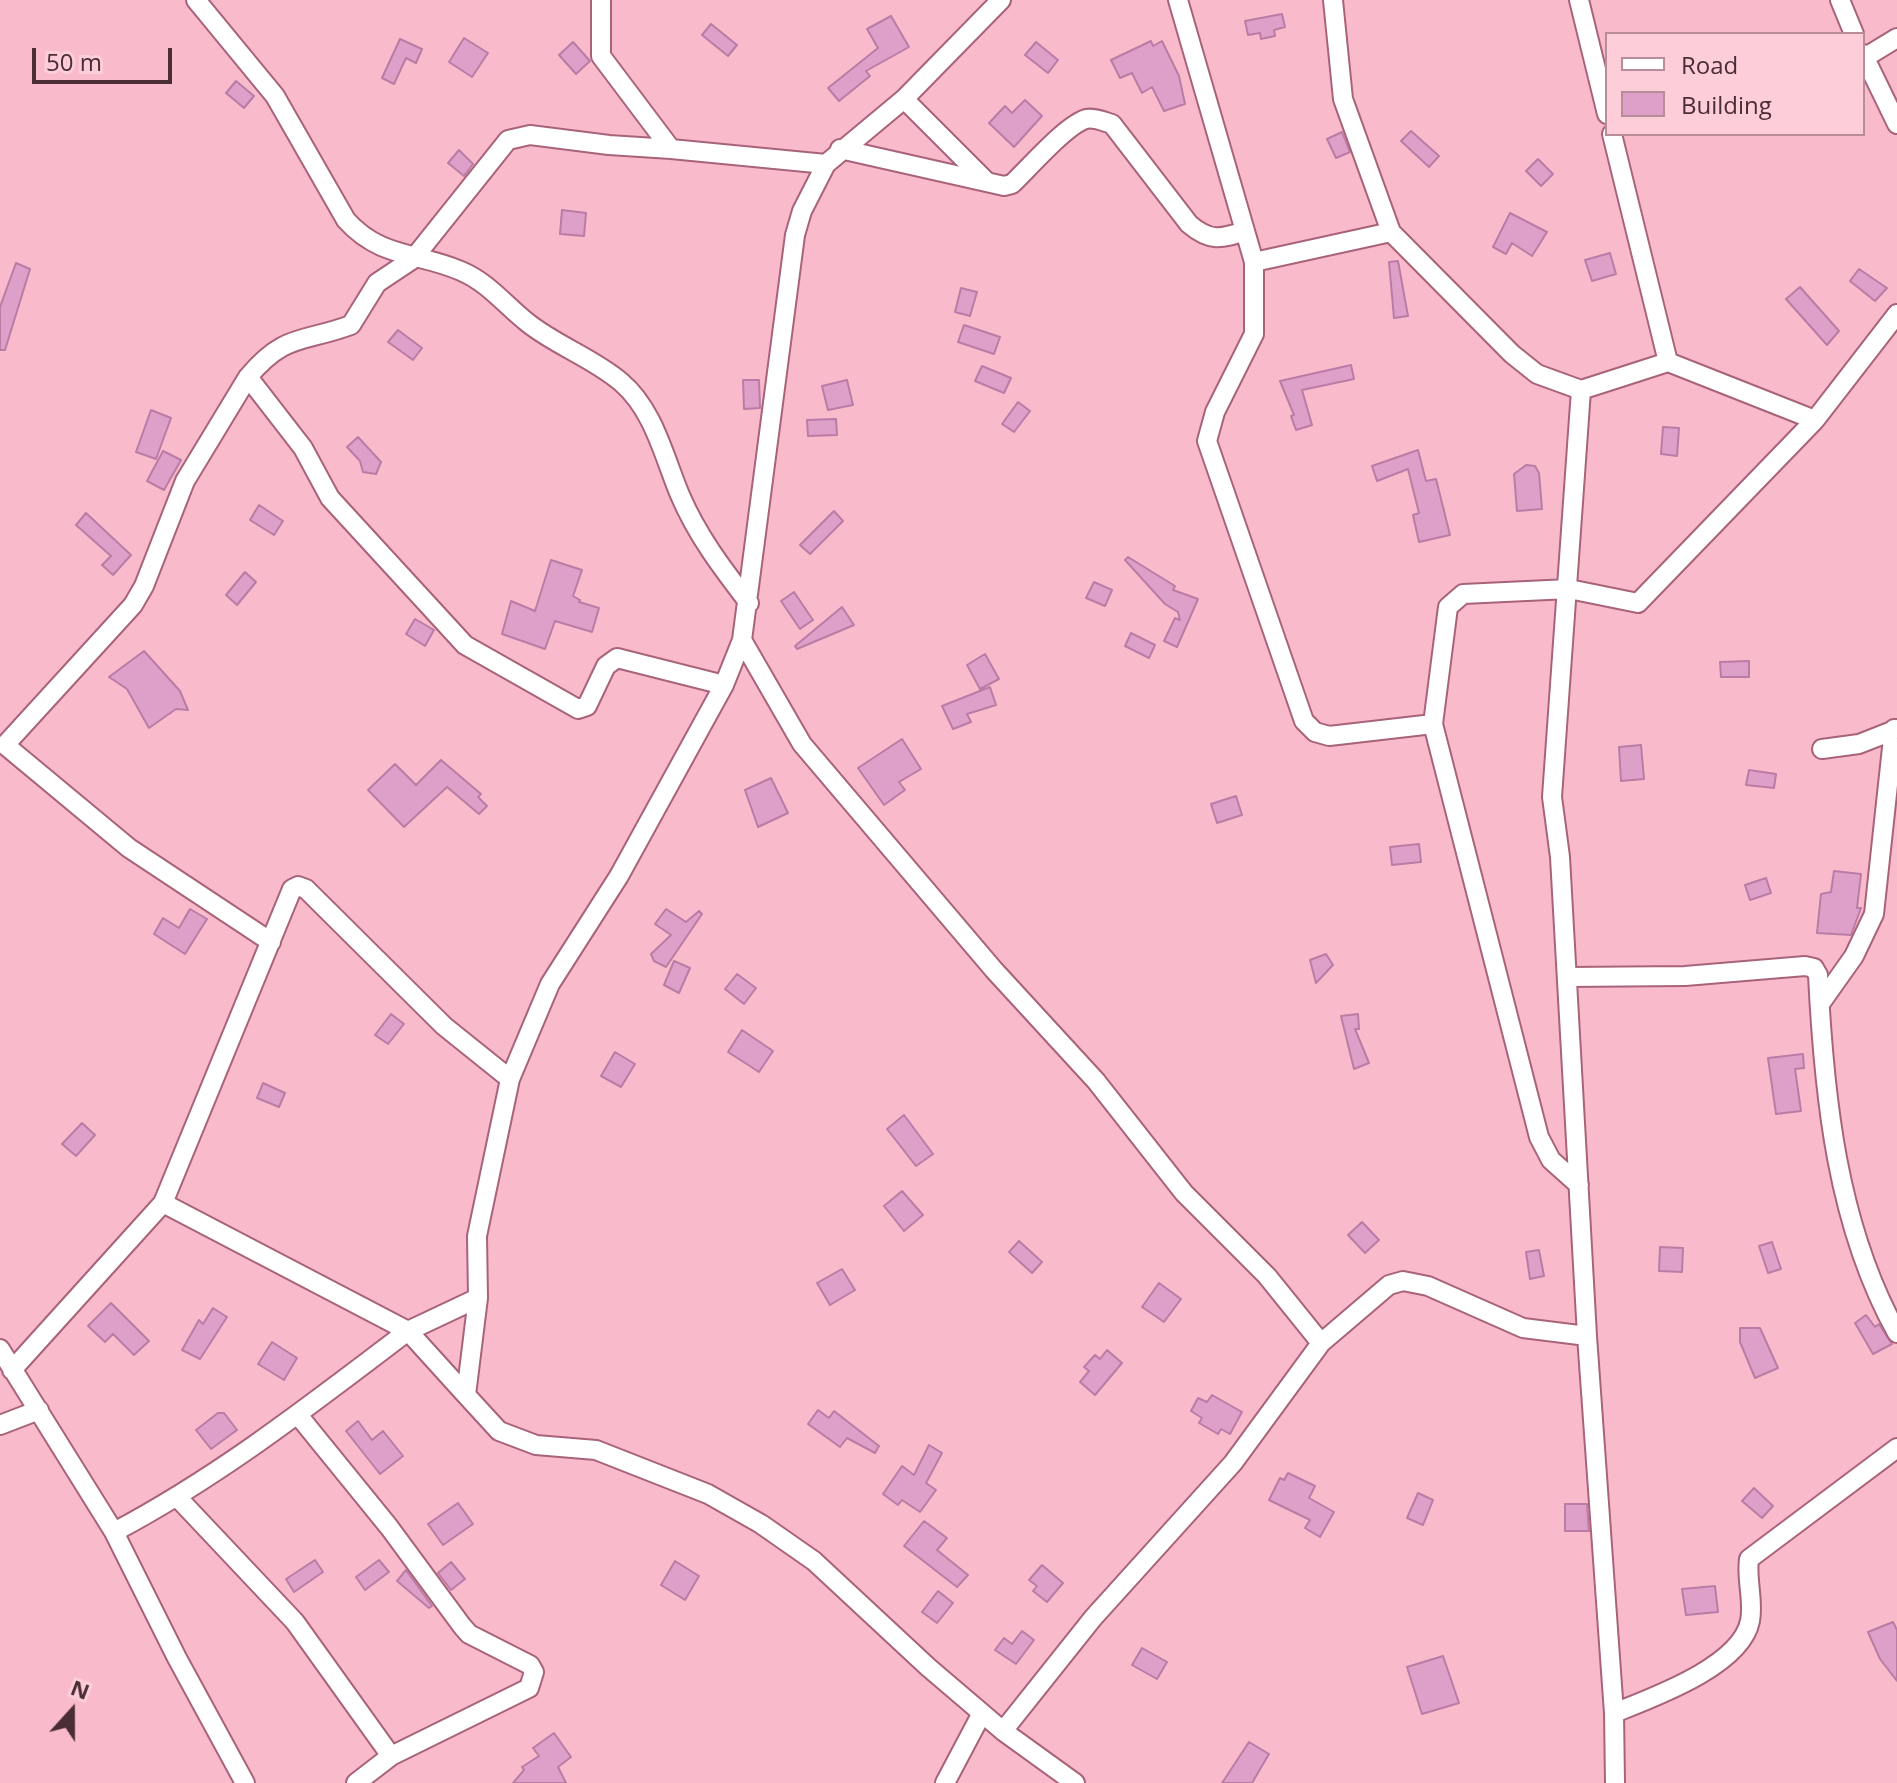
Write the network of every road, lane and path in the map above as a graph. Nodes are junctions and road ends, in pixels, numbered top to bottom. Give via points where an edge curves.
1 (196, 0) edge
2 (601, 0) edge
3 (1001, 0) edge
4 (1178, 0) edge
5 (1333, 0) edge
6 (1579, 0) edge
7 (1840, 0) edge
8 (1853, 32) edge
9 (1897, 38) edge
10 (1865, 55) edge
11 (1865, 58) edge
12 (904, 99) junction
13 (1605, 106) edge
14 (1897, 124) edge
15 (1612, 136) edge
16 (671, 149) junction
17 (840, 149) junction
18 (826, 164) junction
19 (985, 180) junction
20 (1245, 231) junction
21 (1391, 232) junction
22 (413, 259) junction
23 (1254, 262) junction
24 (1897, 314) edge
25 (1668, 362) junction
26 (248, 377) junction
27 (1581, 390) junction
28 (1815, 420) junction
29 (1569, 589) junction
30 (749, 603) junction
31 (742, 640) junction
32 (724, 685) junction
33 (1433, 724) junction
34 (1896, 729) edge
35 (1822, 749) dead end
36 (271, 942) junction
37 (1567, 977) junction
38 (1820, 1004) junction
39 (510, 1079) junction
40 (1579, 1185) junction
41 (163, 1203) junction
42 (478, 1298) junction
43 (408, 1331) junction
44 (1897, 1333) edge
45 (1587, 1336) junction
46 (1321, 1343) junction
47 (0, 1349) edge
48 (12, 1370) junction
49 (466, 1395) junction
50 (39, 1410) junction
51 (298, 1415) junction
52 (0, 1425) edge
53 (1897, 1448) edge
54 (178, 1498) junction
55 (114, 1532) junction
56 (982, 1713) junction
57 (1614, 1713) junction
58 (1003, 1731) junction
59 (391, 1756) junction
60 (245, 1783) edge
61 (356, 1783) edge
62 (945, 1783) edge
63 (1075, 1783) edge
64 (1615, 1783) edge

1 - 22 street via 275,96 346,220 371,243
2 - 16 street via 601,56
3 - 12 street
4 - 20 street
5 - 21 street via 1343,99
6 - 13 street
7 - 8 street
9 - 10 street
11 - 14 street
12 - 17 street
12 - 19 street
15 - 25 street
16 - 18 street
16 - 22 street via 530,135 508,140
17 - 18 street
17 - 19 street
18 - 30 street via 795,235
19 - 20 street via 1012,184 1064,135 1087,119 1100,120 1112,124 1202,235 1216,240
20 - 23 street
21 - 23 street
21 - 27 street via 1512,354 1537,374
22 - 26 street via 377,283 351,325 284,344 268,353
22 - 30 street via 459,270 491,288 529,324 624,384 660,437 680,495 706,546
23 - 33 street via 1254,334 1215,412 1207,441 1304,721 1329,736
24 - 28 street
25 - 27 street
25 - 28 street
26 - 32 street via 303,448 330,498 465,645 488,661 584,710 606,666 617,658
26 - 36 street via 185,481 133,605 5,745 129,848
27 - 29 street
28 - 29 street via 1648,597 1630,603
29 - 33 street via 1463,594 1455,599 1448,607
29 - 37 street via 1552,797
30 - 31 street
31 - 32 street
31 - 46 street via 802,744 1096,1081 1184,1193 1267,1276
32 - 39 street via 619,876 550,984
33 - 40 street via 1539,1137 1551,1160
34 - 35 street via 1859,744
34 - 38 street via 1874,914 1854,956
36 - 39 street via 292,889 306,889 444,1026
36 - 41 street
37 - 38 street via 1685,976 1805,966 1818,975
37 - 40 street
38 - 44 street via 1833,1143 1871,1287
39 - 42 street via 477,1236
40 - 45 street
41 - 43 street
41 - 48 street
42 - 43 street
42 - 49 street
43 - 49 street
43 - 51 street
45 - 46 street via 1523,1328 1428,1286 1403,1281 1389,1285
45 - 57 street
46 - 58 street via 1233,1463 1093,1618
47 - 48 street
48 - 50 street
49 - 56 street via 499,1431 536,1445 596,1450 708,1494 761,1524 814,1561
50 - 52 street
50 - 55 street
51 - 54 street
51 - 59 street via 469,1634 530,1665 534,1672 529,1688
53 - 57 street via 1749,1559 1751,1616 1736,1649 1677,1687
54 - 55 street
54 - 59 street via 295,1622
55 - 60 street
56 - 58 street
56 - 62 street
57 - 64 street
58 - 63 street
59 - 61 street

